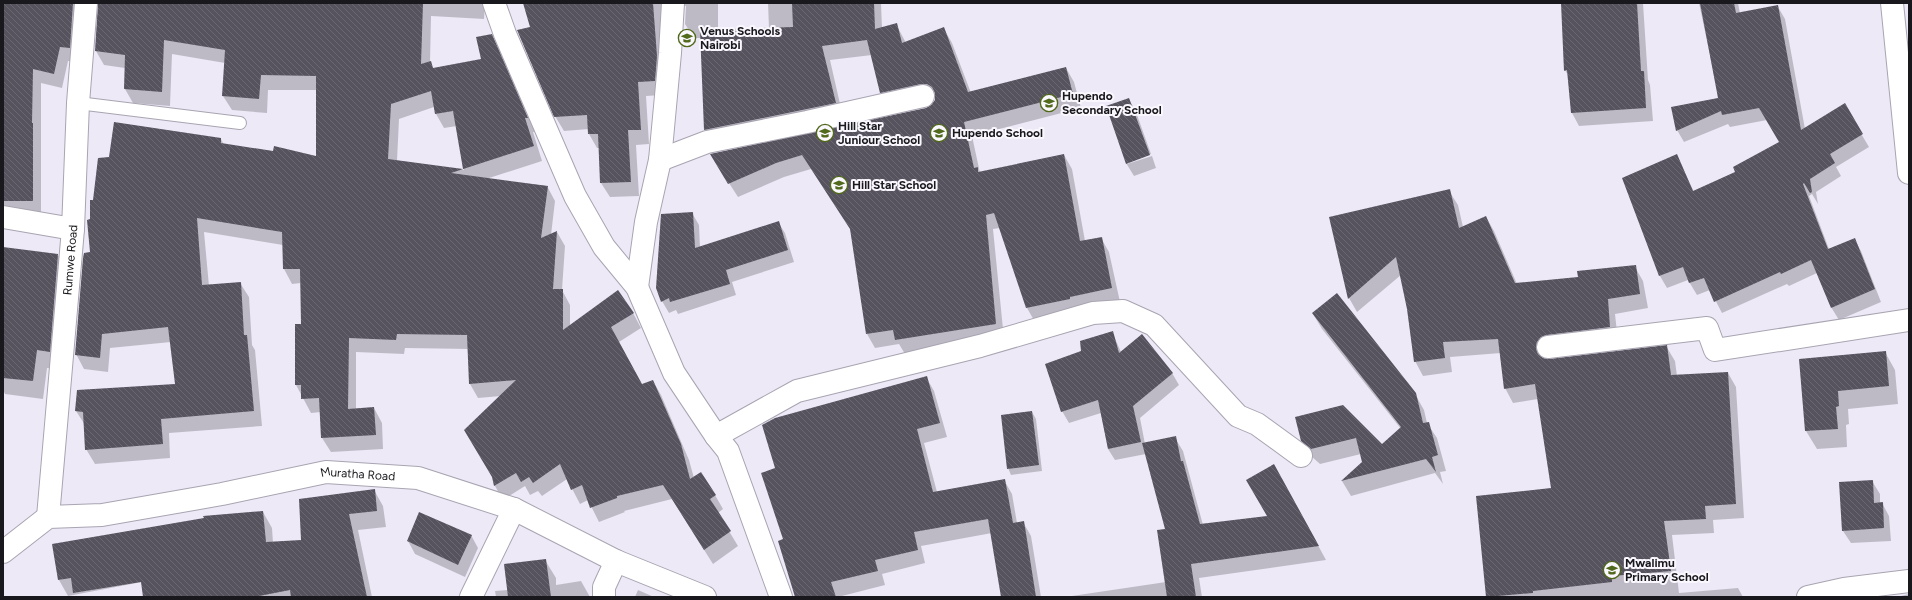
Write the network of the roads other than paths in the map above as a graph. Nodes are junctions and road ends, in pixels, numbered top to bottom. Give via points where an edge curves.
1 (86, 3) edge
2 (494, 3) edge
3 (673, 3) edge
4 (1892, 3) edge
5 (923, 96) dead end
6 (78, 103) junction
7 (240, 123) dead end
8 (660, 160) junction
9 (1909, 164) edge
10 (3, 217) edge
11 (73, 229) junction
12 (637, 287) junction
13 (1909, 320) edge
14 (1548, 347) dead end
15 (716, 436) junction
16 (1301, 456) dead end
17 (514, 509) junction
18 (48, 518) junction
19 (3, 552) edge
20 (616, 561) junction
21 (1909, 581) edge
22 (471, 597) edge
23 (604, 597) edge
24 (705, 597) edge
25 (781, 597) edge
26 (1808, 597) edge

1 - 6 street, Rumwe Road
2 - 12 street via 575,196 604,247
3 - 8 street
4 - 9 street
5 - 8 street via 707,142
6 - 7 lane
6 - 11 street, Rumwe Road
8 - 12 street via 646,222
10 - 11 street
11 - 18 street, Rumwe Road
12 - 15 street via 674,373
13 - 14 street via 1715,350 1707,328
15 - 16 street via 797,390 980,346 1093,313 1123,311 1154,325 1238,416 1257,424
15 - 25 street via 728,451
17 - 18 street, Muratha Road via 418,478 326,472 102,515
17 - 20 street, Muratha Road
17 - 22 street
18 - 19 street
20 - 23 street via 604,587
20 - 24 street, Muratha Road
21 - 26 street

